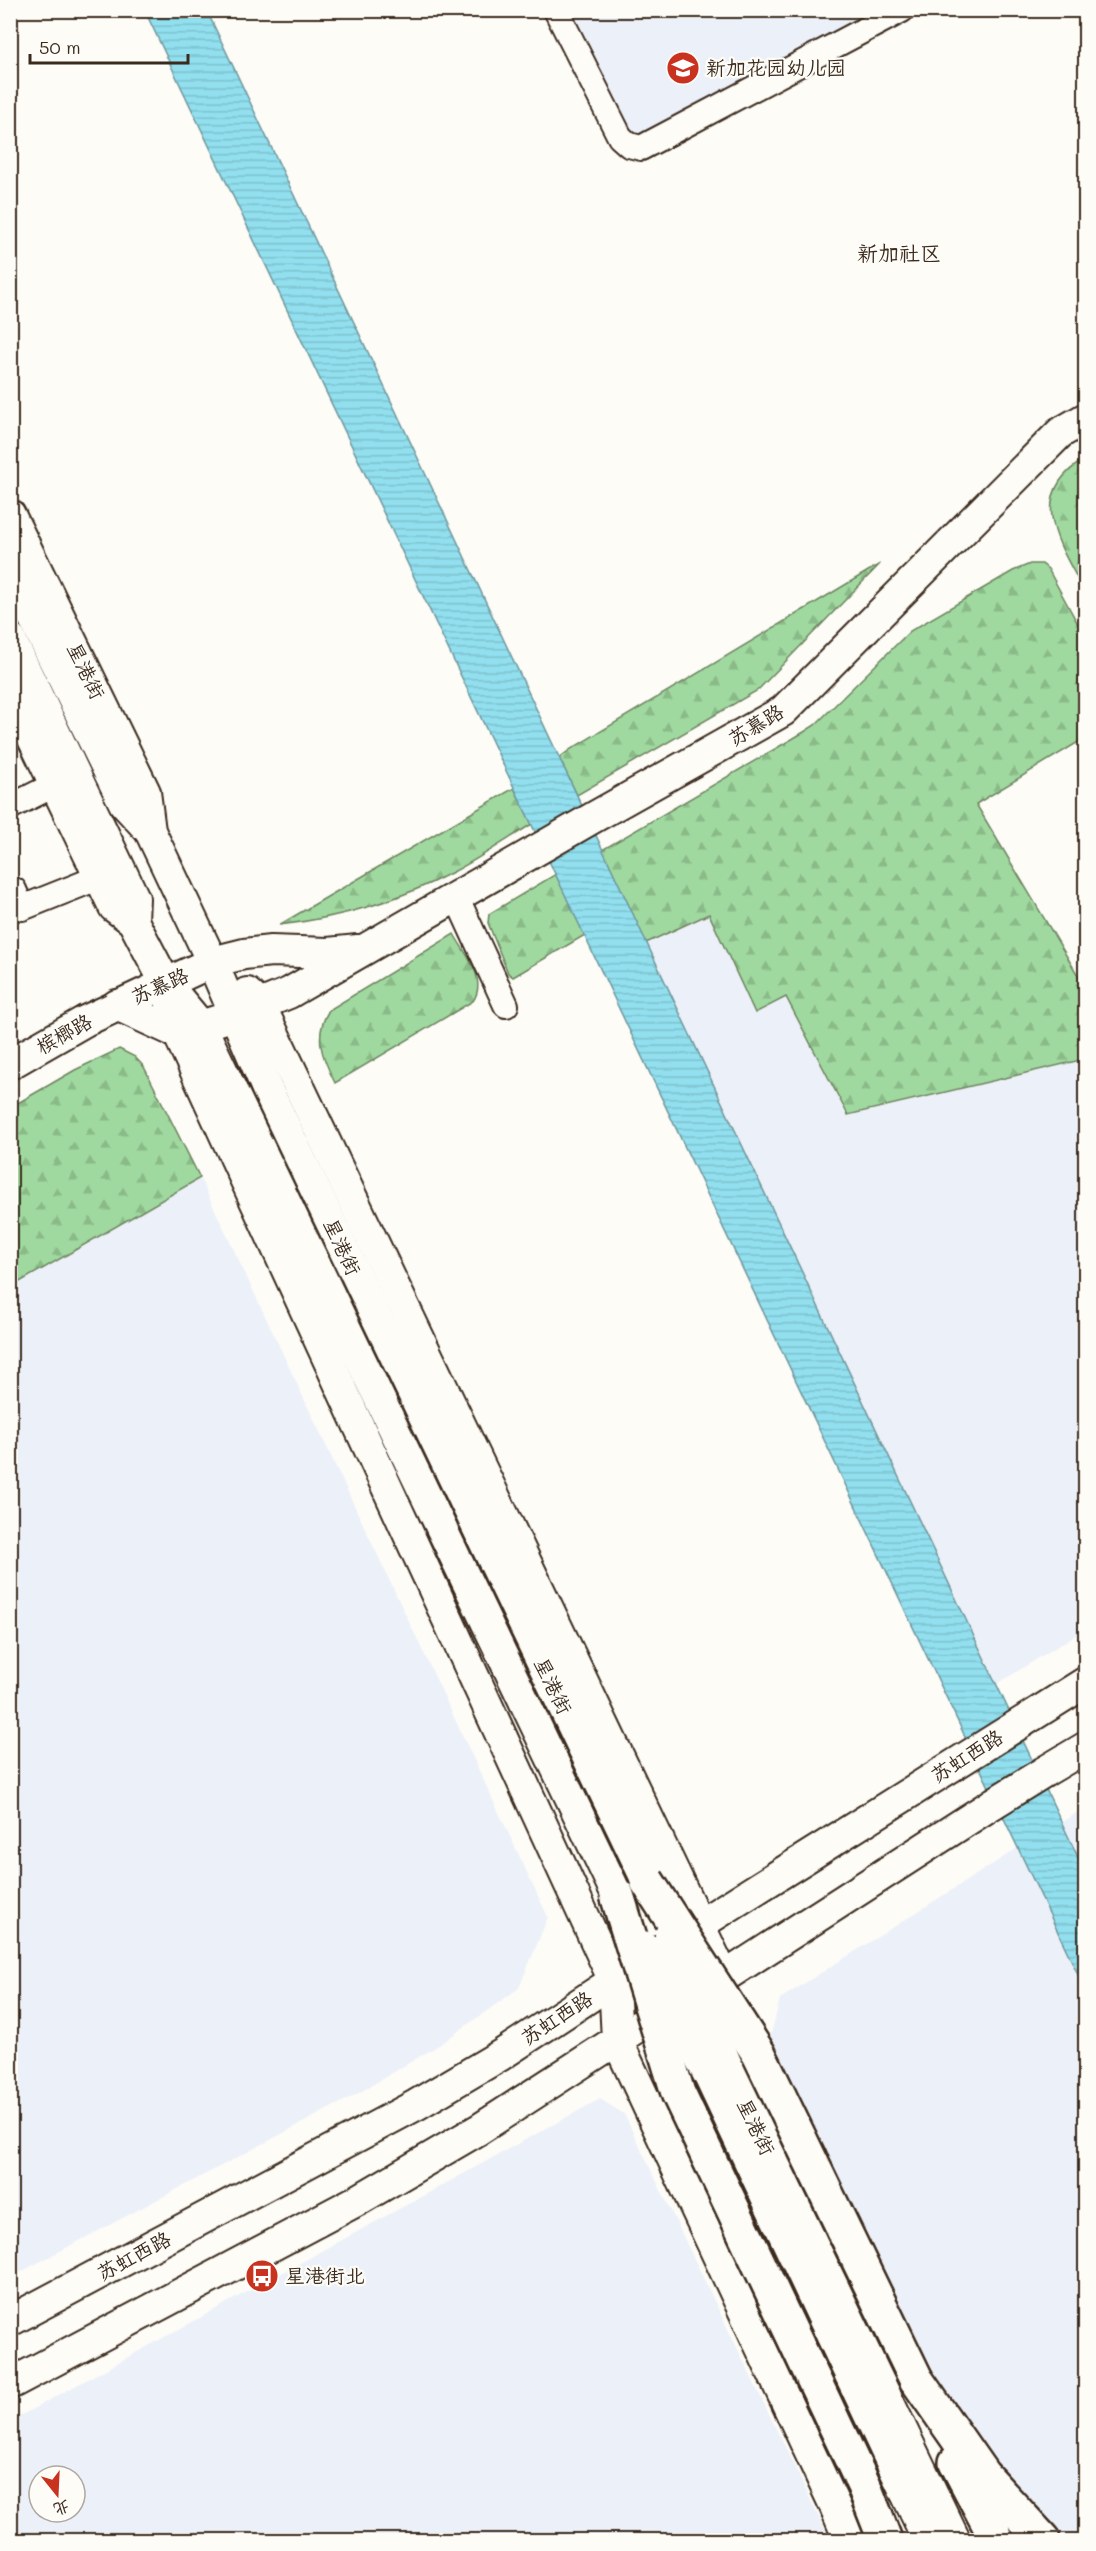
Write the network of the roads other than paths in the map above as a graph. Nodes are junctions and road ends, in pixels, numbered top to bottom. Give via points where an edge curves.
1 (556, 10) edge
2 (902, 10) edge
3 (1086, 418) edge
4 (10, 515) edge
5 (10, 570) edge
6 (10, 638) edge
7 (10, 691) edge
8 (56, 784) junction
9 (10, 807) edge
10 (150, 831) junction
11 (100, 877) junction
12 (14, 891) dead end
13 (456, 897) junction
14 (133, 921) junction
15 (364, 949) junction
16 (212, 962) junction
17 (166, 984) junction
18 (117, 1005) junction
19 (506, 1005) dead end
20 (247, 1010) junction
21 (190, 1030) junction
22 (10, 1064) edge
23 (1086, 1682) edge
24 (1086, 1747) edge
25 (647, 1881) junction
26 (617, 1895) junction
27 (699, 1925) junction
28 (724, 1977) junction
29 (614, 1981) junction
30 (617, 2040) junction
31 (10, 2321) edge
32 (916, 2379) junction
33 (10, 2384) edge
34 (849, 2541) edge
35 (885, 2541) edge
36 (928, 2541) edge
37 (955, 2541) edge
38 (996, 2541) edge
39 (1043, 2541) edge

1 - 2 street via 620,137 641,148
3 - 13 main road, 苏慕路 via 1060,433 783,711
4 - 10 main road, 星港街 via 145,792
5 - 10 main road, 星港街 via 124,803
6 - 14 main road via 134,898
7 - 8 main road
8 - 9 street
8 - 11 main road
10 - 16 main road, 星港街
11 - 12 street via 22,908
11 - 14 main road via 114,907
13 - 15 main road, 苏慕路
13 - 19 street
14 - 17 main road
15 - 16 main road, 苏慕路 via 271,951
15 - 20 main road, 苏慕路 via 289,993
16 - 17 main road, 苏慕路
16 - 20 main road
17 - 18 main road, 苏慕路
17 - 21 main road
18 - 21 main road, 苏慕路
18 - 22 main road, 槟榔路
20 - 21 main road, 苏慕路
20 - 25 main road, 星港街 via 267,1089
20 - 27 main road
21 - 26 main road, 星港街 via 337,1314
21 - 29 main road
23 - 27 main road, 苏虹西路
24 - 28 main road, bridge
25 - 32 highway, bridge via 759,2054
25 - 37 main road, 星港街, bridge via 730,2072
26 - 35 highway, bridge via 678,2093 864,2486
26 - 36 main road, 星港街, bridge via 711,2080
27 - 28 main road
27 - 29 main road, 苏虹西路
28 - 30 main road
29 - 30 main road
29 - 31 main road, 苏虹西路 via 416,2105
30 - 33 main road via 478,2130 360,2199
30 - 34 main road
32 - 38 highway
32 - 39 highway via 983,2475

